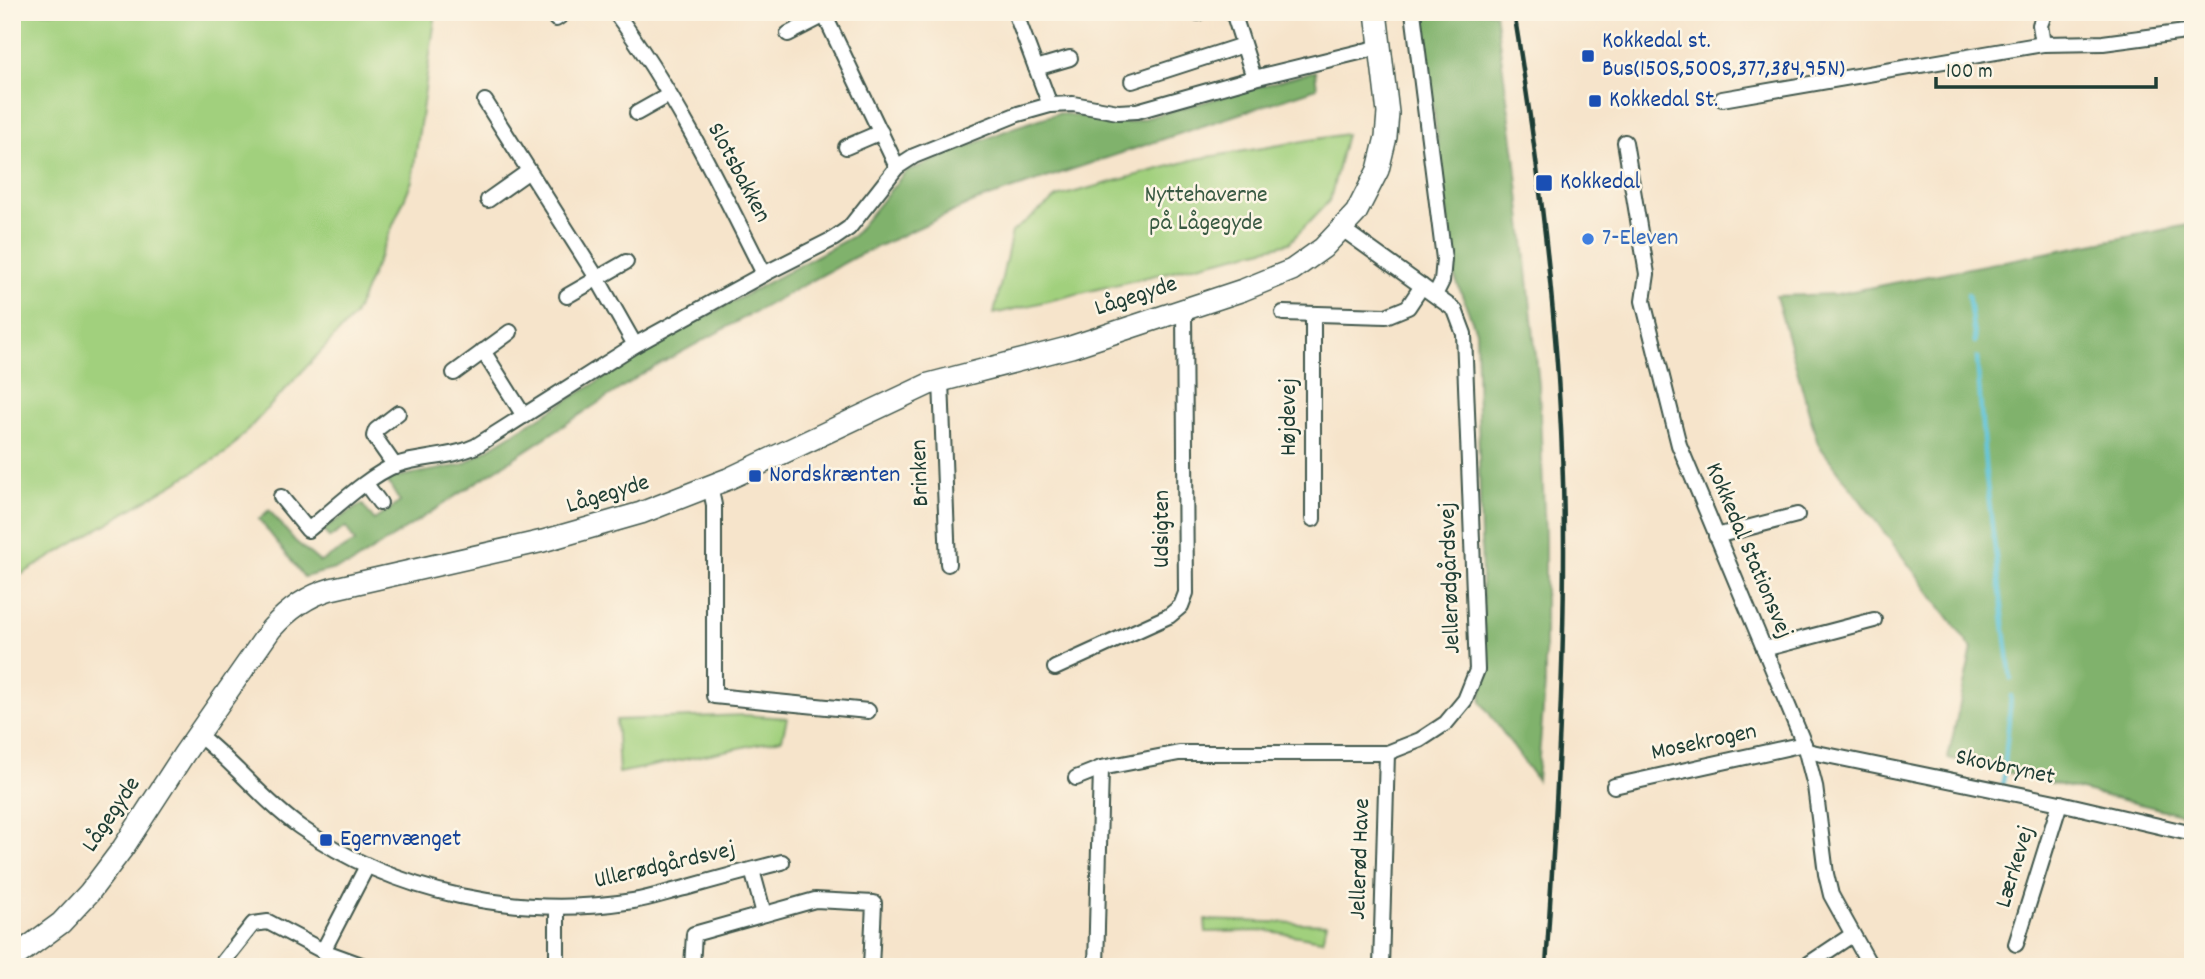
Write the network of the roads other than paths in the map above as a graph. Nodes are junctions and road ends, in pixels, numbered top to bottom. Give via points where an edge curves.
1 (615, 12) edge
2 (1015, 12) edge
3 (1233, 12) edge
4 (1361, 12) edge
5 (1376, 12) edge
6 (1413, 12) edge
7 (2045, 12) edge
8 (824, 14) edge
9 (2193, 31) edge
10 (788, 34) dead end
11 (2043, 44) junction
12 (1243, 45) junction
13 (1373, 48) junction
14 (1070, 58) dead end
15 (1036, 68) junction
16 (1254, 78) junction
17 (1132, 81) dead end
18 (669, 95) junction
19 (1721, 99) dead end
20 (485, 101) dead end
21 (1050, 105) junction
22 (637, 113) dead end
23 (881, 132) junction
24 (1625, 142) dead end
25 (846, 147) dead end
26 (897, 167) junction
27 (529, 171) junction
28 (488, 200) dead end
29 (1349, 220) junction
30 (626, 262) dead end
31 (764, 274) junction
32 (597, 278) junction
33 (1422, 286) junction
34 (1435, 295) junction
35 (567, 296) dead end
36 (1184, 309) junction
37 (1283, 313) dead end
38 (1312, 314) junction
39 (510, 332) dead end
40 (635, 345) junction
41 (483, 351) junction
42 (454, 373) dead end
43 (941, 381) junction
44 (398, 413) dead end
45 (524, 416) junction
46 (396, 466) junction
47 (366, 484) junction
48 (710, 486) junction
49 (281, 497) dead end
50 (380, 503) dead end
51 (1797, 515) dead end
52 (1313, 519) dead end
53 (1716, 536) junction
54 (948, 564) dead end
55 (1874, 620) dead end
56 (1765, 649) junction
57 (1055, 668) dead end
58 (868, 711) dead end
59 (197, 734) junction
60 (1805, 748) junction
61 (1387, 753) junction
62 (1101, 768) junction
63 (1076, 778) dead end
64 (1614, 786) dead end
65 (2060, 803) junction
66 (2193, 834) edge
67 (782, 862) dead end
68 (367, 866) junction
69 (752, 870) junction
70 (557, 908) junction
71 (764, 914) junction
72 (1852, 935) junction
73 (2016, 944) dead end
74 (323, 951) junction
75 (12, 959) edge
76 (219, 967) edge
77 (367, 967) edge
78 (557, 967) edge
79 (692, 967) edge
80 (871, 967) edge
81 (1097, 967) edge
82 (1381, 967) edge
83 (1804, 967) edge
84 (1871, 967) edge

1 - 18 street, Slotsbakken
2 - 15 street
3 - 12 street
4 - 13 street, Lågegyde
5 - 13 street, Lågegyde
6 - 34 street via 1444,259
7 - 11 street via 2040,26
8 - 10 street
8 - 23 street
9 - 11 street via 2103,43
11 - 19 street
12 - 16 street
12 - 17 street
13 - 16 street
13 - 29 street, Lågegyde via 1372,154
14 - 15 street
15 - 21 street
16 - 21 street via 1137,111
18 - 22 street
18 - 31 street, Slotsbakken
20 - 27 street
21 - 26 street via 914,156
23 - 25 street
23 - 26 street
24 - 53 street, Kokkedal Stationsvej via 1647,274 1643,301 1679,445
26 - 31 street via 849,228
27 - 28 street
27 - 32 street
29 - 33 street, Jellerødgårdsvej
29 - 36 street, Lågegyde via 1323,248 1292,270
30 - 32 street
31 - 40 street
32 - 35 street
32 - 40 street
33 - 34 street, Jellerødgårdsvej
33 - 38 street via 1408,307 1386,316
34 - 61 street, Jellerødgårdsvej via 1455,310 1464,334 1477,670 1465,700 1446,723
36 - 43 street, Lågegyde via 1051,353
36 - 57 street, Udsigten via 1186,593 1181,607
37 - 38 street
38 - 52 street, Højdevej
39 - 41 street
40 - 45 street
41 - 42 street
41 - 45 street
43 - 48 street, Lågegyde
43 - 54 street, Brinken
44 - 46 street via 374,436
45 - 46 street via 460,454
46 - 47 street
47 - 49 street via 308,530
47 - 50 street
48 - 58 street via 714,505 715,696
48 - 59 street, Lågegyde via 594,528 312,595 271,629
51 - 53 street
53 - 56 street, Kokkedal Stationsvej
55 - 56 street
56 - 60 street, Kokkedal Stationsvej
59 - 68 street, Ullerødgårdsvej via 296,824
59 - 75 street, Lågegyde via 79,906
60 - 64 street, Mosekrogen
60 - 65 street, Skovbrynet
60 - 72 street, Kokkedal Stationsvej via 1831,895
61 - 62 street, Jellerødgårdsvej via 1179,753
61 - 82 street, Jellerød Have
62 - 63 street, Jellerødgårdsvej
62 - 81 street
65 - 66 street, Skovbrynet
65 - 73 street, Lærkevej
67 - 69 street, Ullerødgårdsvej
68 - 70 street, Ullerødgårdsvej via 452,894
68 - 74 street
69 - 70 street, Ullerødgårdsvej via 637,901
69 - 71 street
70 - 78 street
71 - 79 street via 694,934
71 - 80 street via 815,900 874,903
72 - 83 street
72 - 84 street, Kokkedal Stationsvej
74 - 76 street via 268,922 253,924
74 - 77 street

